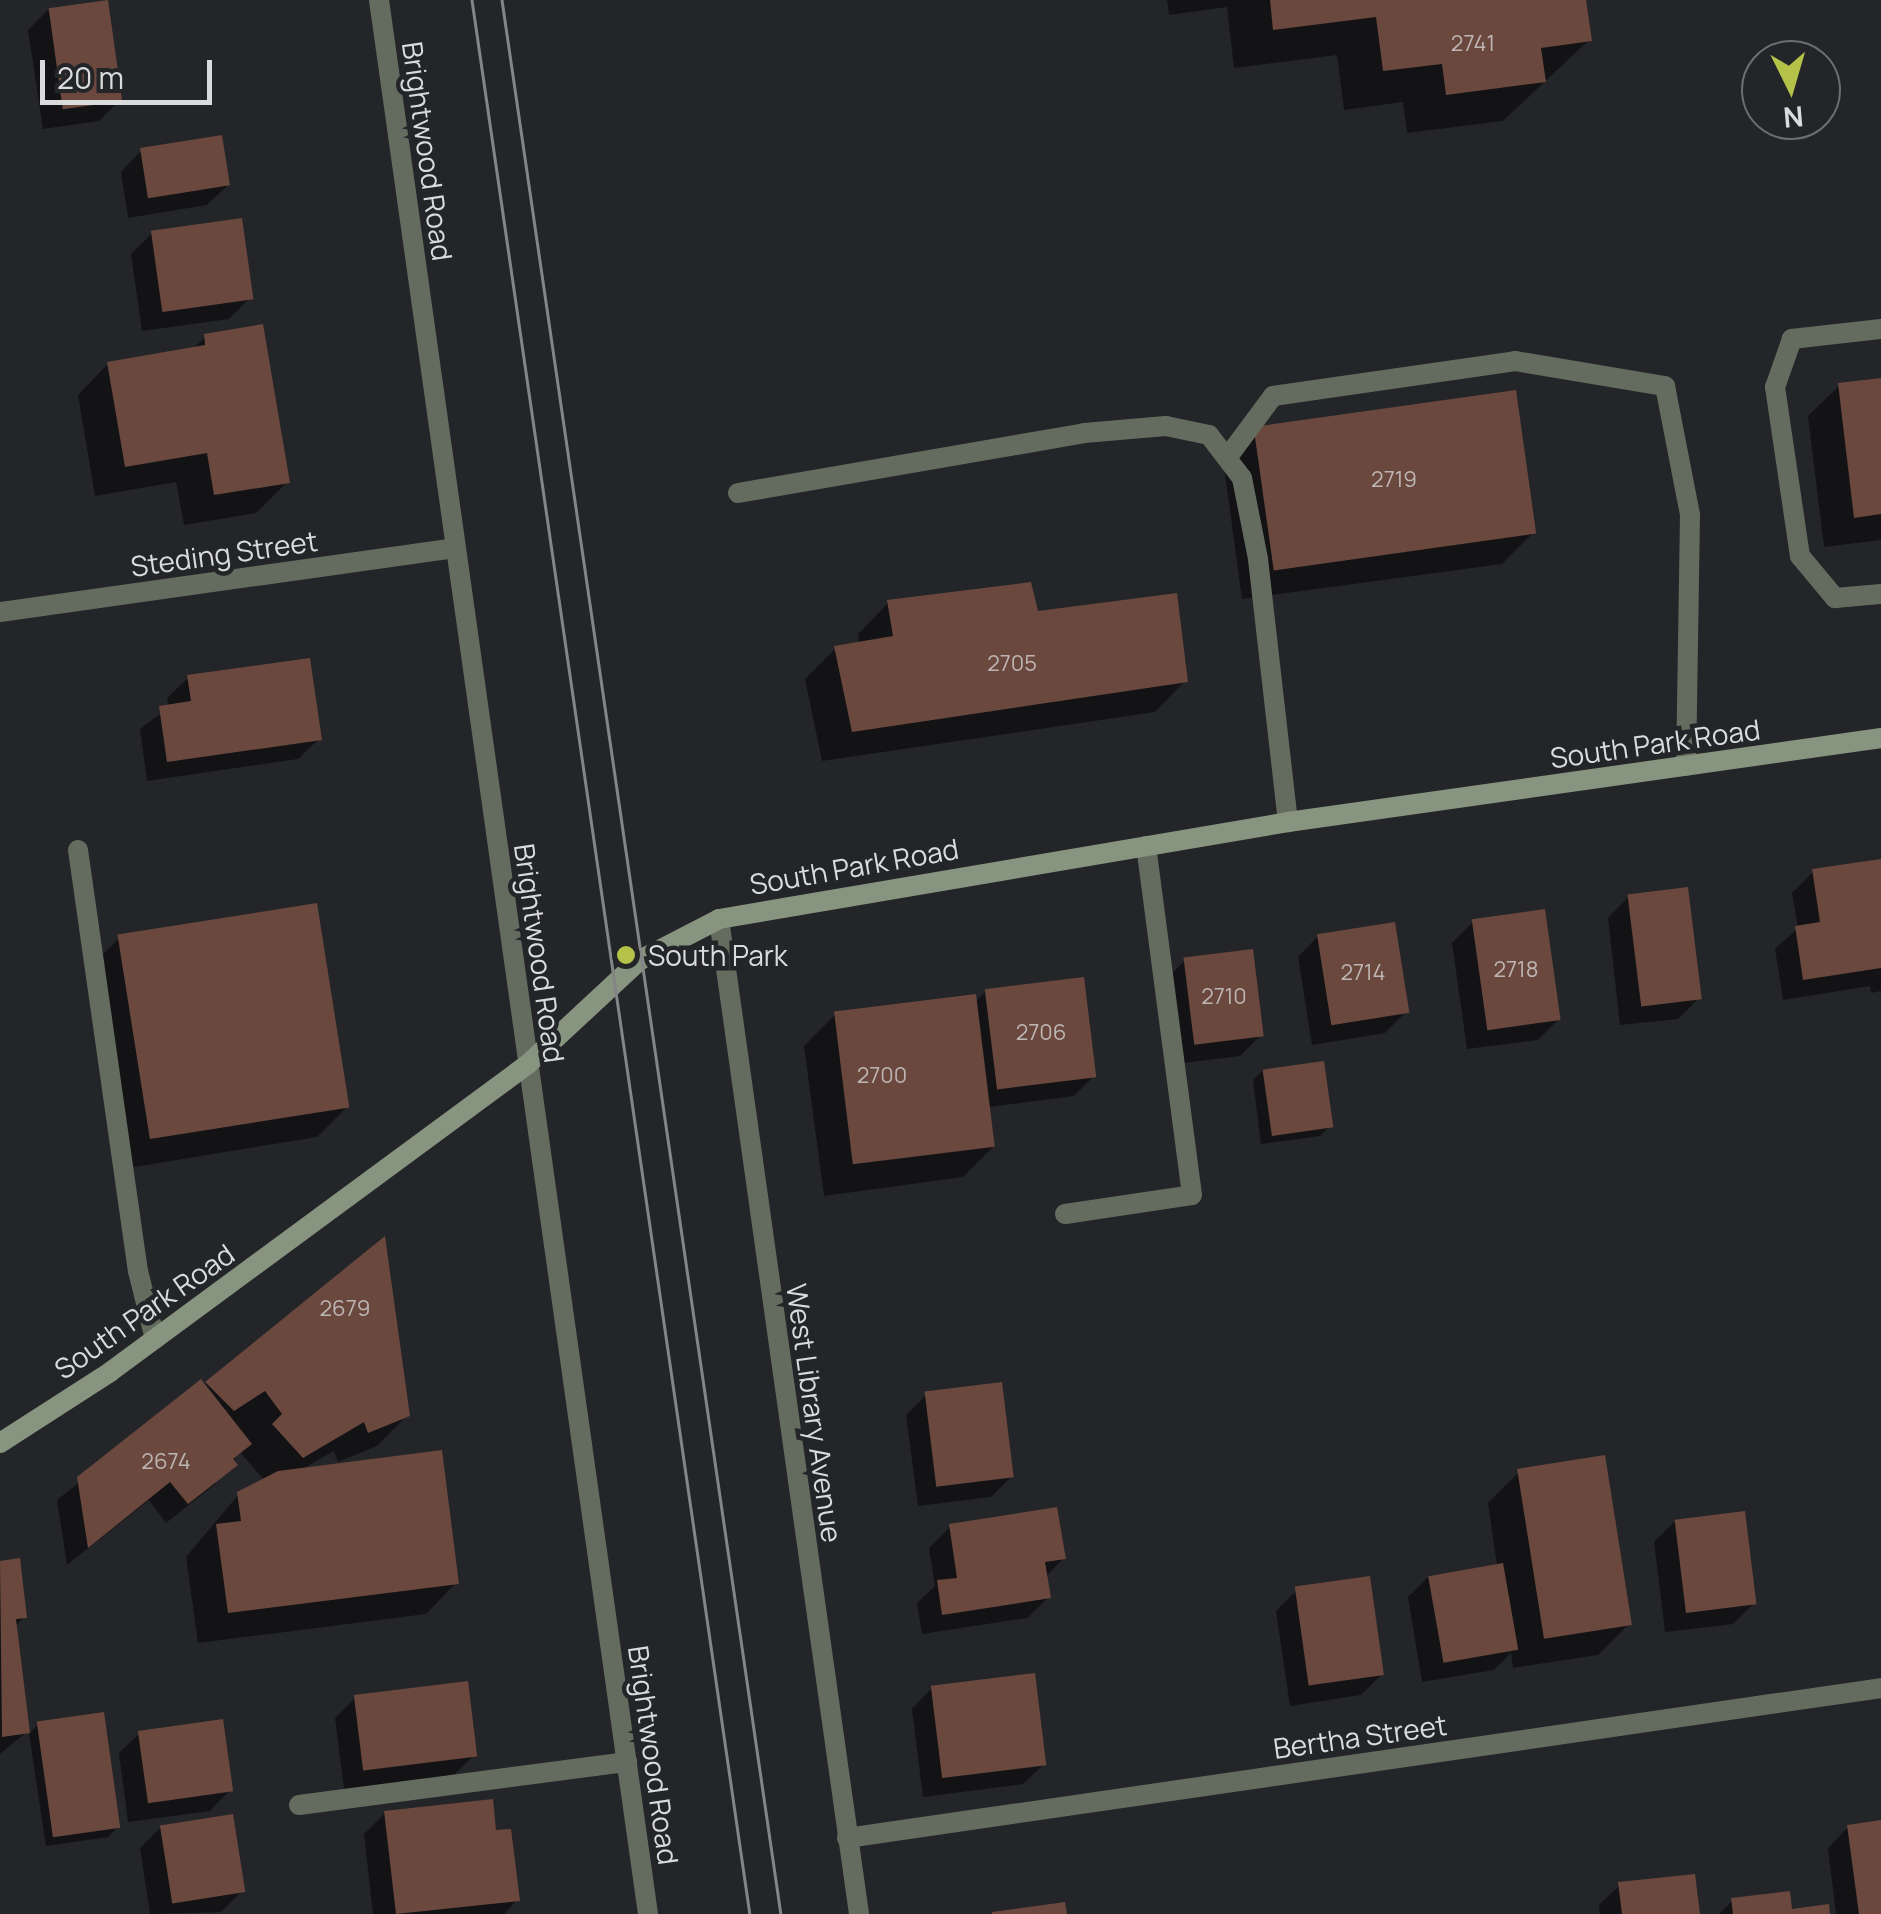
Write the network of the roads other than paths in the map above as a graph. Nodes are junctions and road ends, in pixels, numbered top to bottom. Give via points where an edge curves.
1 (379, 0) edge
2 (1881, 329) edge
3 (1227, 458) junction
4 (738, 493) dead end
5 (456, 548) junction
6 (1881, 594) edge
7 (0, 612) edge
8 (1881, 738) edge
9 (1686, 766) junction
10 (1288, 822) junction
11 (1146, 846) junction
12 (78, 850) dead end
13 (719, 919) junction
14 (528, 1064) junction
15 (1065, 1214) dead end
16 (155, 1339) junction
17 (0, 1443) edge
18 (1881, 1688) edge
19 (626, 1762) junction
20 (299, 1805) dead end
21 (847, 1838) junction
22 (648, 1914) edge
23 (858, 1914) edge

1 - 5 street, Brightwood Road
2 - 6 street via 1792,339 1775,387 1800,556 1835,598
3 - 4 street via 1209,435 1166,426 1084,433
3 - 9 street via 1273,396 1515,361 1664,386 1690,515
3 - 10 street via 1242,478 1258,559
5 - 7 street, Steding Street
5 - 14 street, Brightwood Road
8 - 9 main road, South Park Road
9 - 10 main road, South Park Road
10 - 11 main road, South Park Road
11 - 13 main road, South Park Road
11 - 15 street via 1192,1194
12 - 16 street via 138,1271
13 - 14 main road, South Park Road via 640,960
13 - 21 street, West Library Avenue
14 - 16 main road, South Park Road
14 - 19 street, Brightwood Road
16 - 17 main road, South Park Road
18 - 21 street, Bertha Street
19 - 20 street
19 - 22 street, Brightwood Road
21 - 23 street, West Library Avenue

